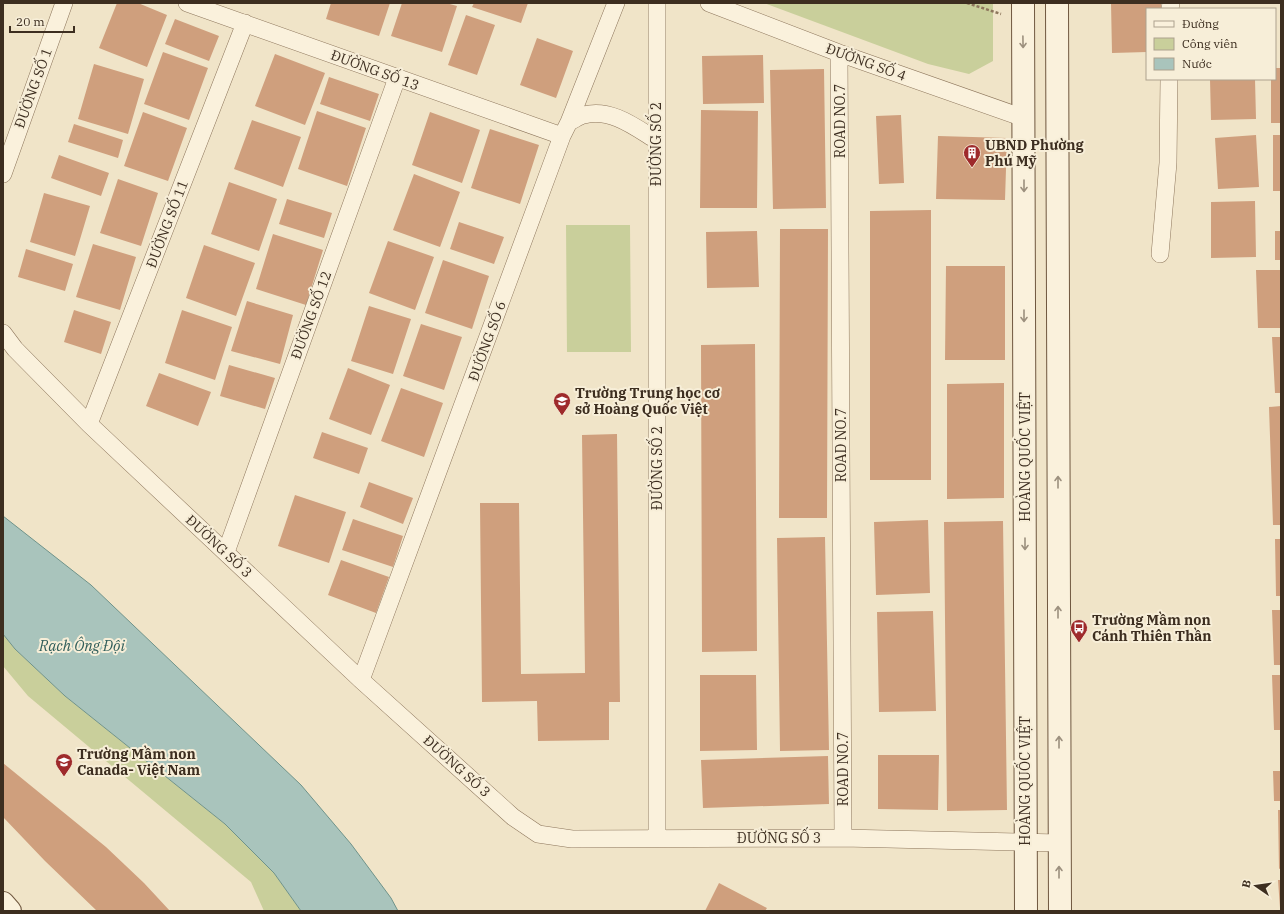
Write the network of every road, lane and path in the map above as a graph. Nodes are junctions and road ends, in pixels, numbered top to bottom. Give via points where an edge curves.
1 (64, 3) edge
2 (188, 3) edge
3 (616, 3) edge
4 (656, 3) edge
5 (709, 3) edge
6 (968, 3) edge
7 (1056, 3) edge
8 (1023, 12) edge
9 (245, 23) junction
10 (839, 53) junction
11 (397, 78) junction
12 (1169, 80) edge
13 (1024, 118) junction
14 (566, 129) junction
15 (656, 140) junction
16 (3, 174) edge
17 (1160, 254) dead end
18 (3, 333) edge
19 (89, 424) junction
20 (226, 552) junction
21 (361, 680) junction
22 (656, 838) junction
23 (843, 838) junction
24 (1025, 842) junction
25 (1059, 843) junction
26 (3, 903) edge
27 (10, 911) edge
28 (1026, 911) edge
29 (1060, 911) edge

1 - 16 street, ĐƯỜNG SỐ 1
2 - 9 street, ĐƯỜNG SỐ 13
3 - 14 street, ĐƯỜNG SỐ 6
4 - 15 street, ĐƯỜNG SỐ 2
5 - 10 street, ĐƯỜNG SỐ 4
6 - 8 path
25 -> 7 main road
8 -> 13 main road, HOÀNG QUỐC VIỆT
9 - 11 street, ĐƯỜNG SỐ 13
9 - 19 street, ĐƯỜNG SỐ 11
10 - 13 street, ĐƯỜNG SỐ 4
10 - 23 street, ROAD NO.7
11 - 14 street, ĐƯỜNG SỐ 13
11 - 20 street, ĐƯỜNG SỐ 12
12 - 17 street via 1168,163
13 -> 24 main road, HOÀNG QUỐC VIỆT
14 - 15 street via 584,115 598,114 617,117
14 - 21 street, ĐƯỜNG SỐ 6
15 - 22 street, ĐƯỜNG SỐ 2
18 - 19 street, ĐƯỜNG SỐ 3 via 15,350
19 - 20 street, ĐƯỜNG SỐ 3
20 - 21 street, ĐƯỜNG SỐ 3
21 - 22 street, ĐƯỜNG SỐ 3 via 513,817 538,834 572,839
22 - 23 street, ĐƯỜNG SỐ 3
23 - 24 street, ĐƯỜNG SỐ 3
24 - 25 street, ĐƯỜNG SỐ 3
24 - 28 main road, HOÀNG QUỐC VIỆT
29 -> 25 main road
26 - 27 main road

